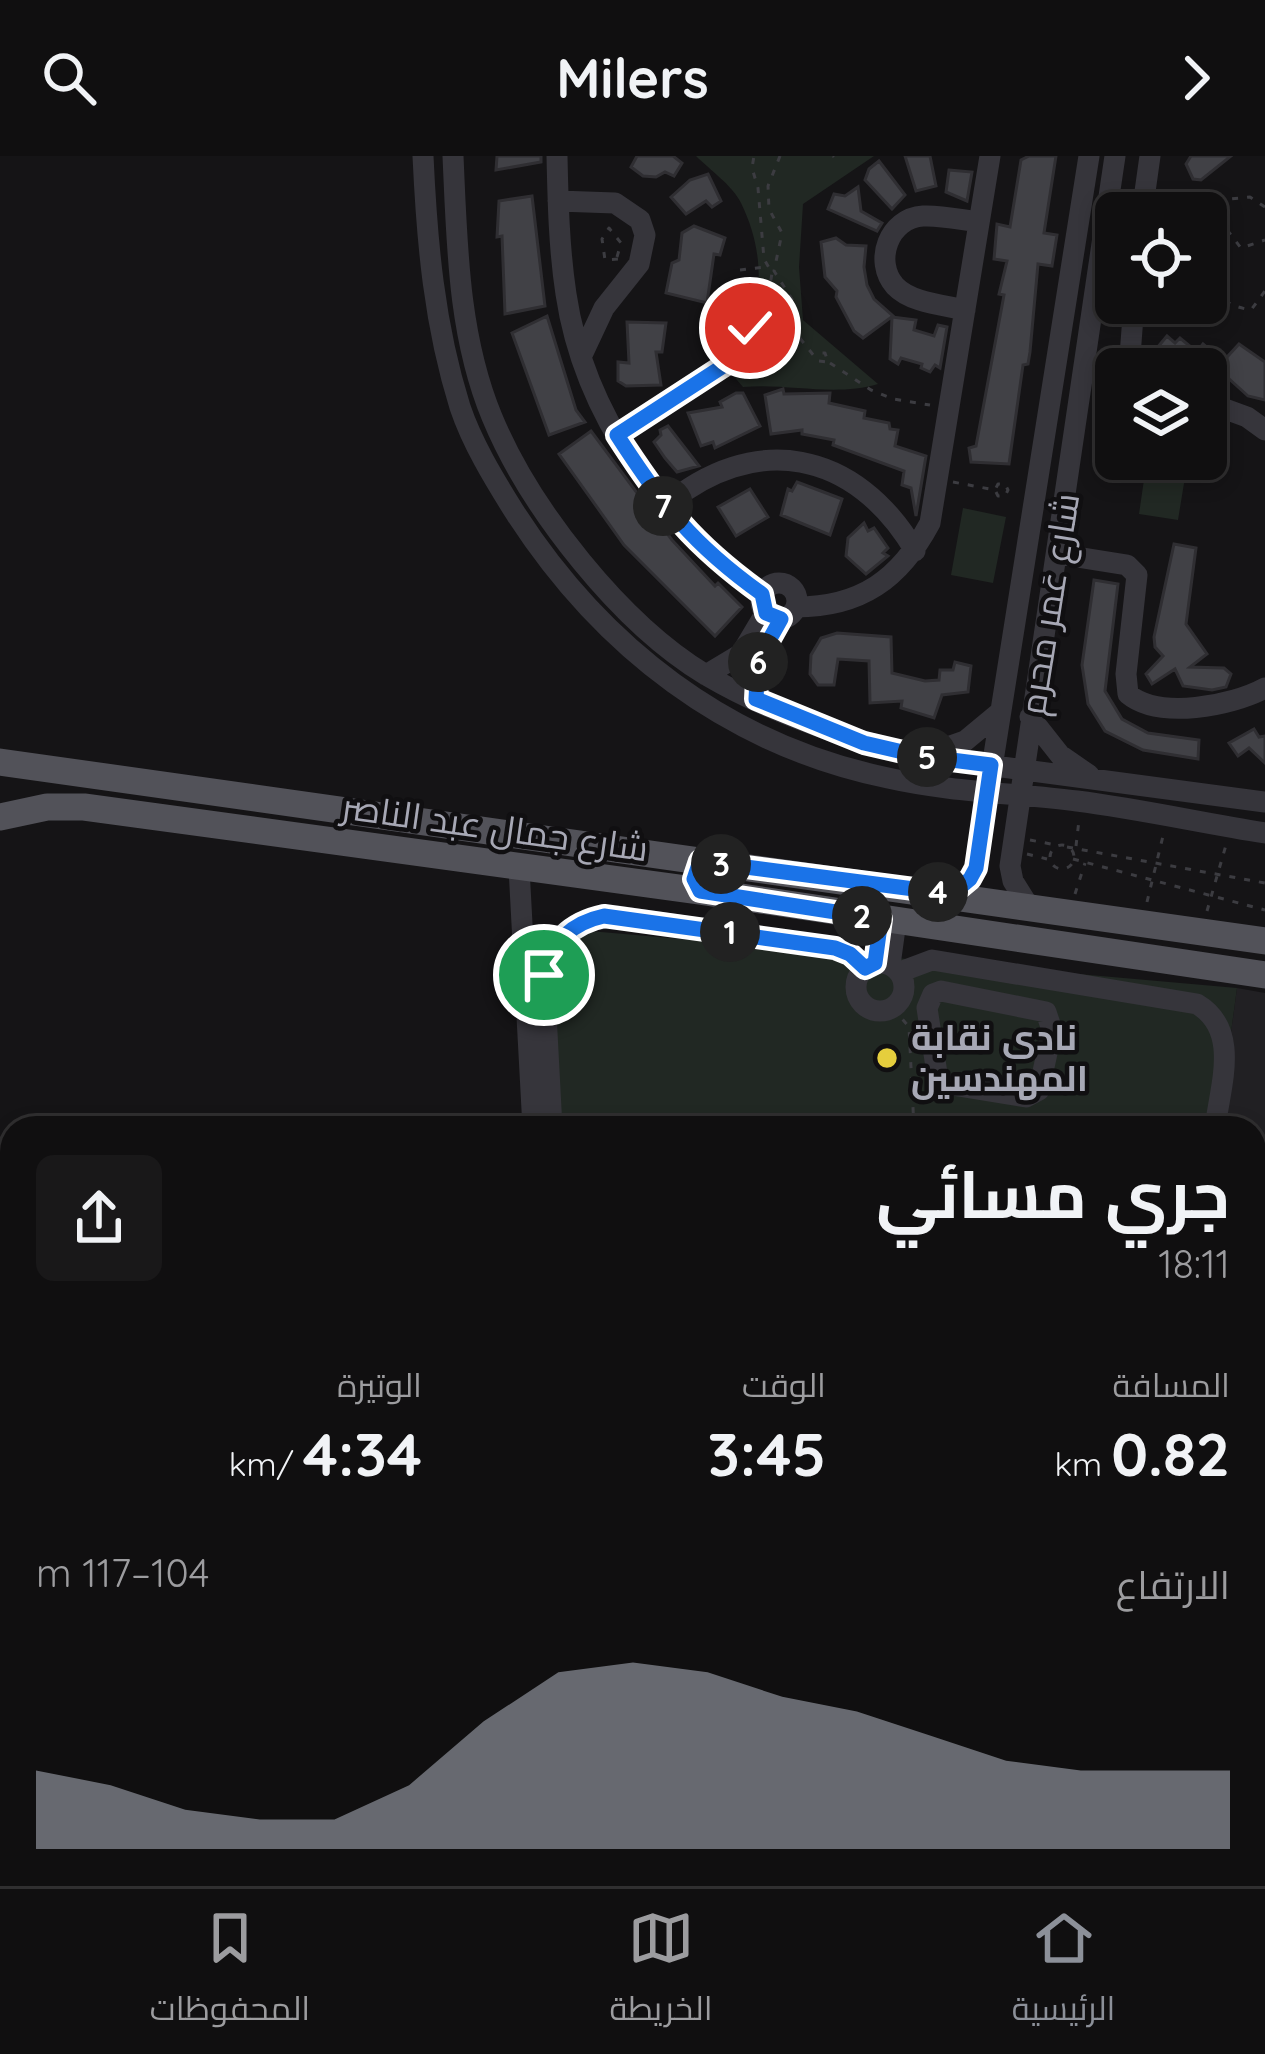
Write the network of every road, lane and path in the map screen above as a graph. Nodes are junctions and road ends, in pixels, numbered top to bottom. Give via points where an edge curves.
1 (423, 156) edge
2 (453, 156) edge
3 (557, 156) edge
4 (754, 156) edge
5 (780, 156) edge
6 (990, 156) edge
7 (1089, 156) edge
8 (1115, 156) edge
9 (1150, 156) edge
10 (1145, 192) edge
11 (558, 202) junction
12 (1227, 204) edge
13 (1265, 207) edge
14 (774, 218) junction
15 (763, 220) junction
16 (980, 222) junction
17 (1227, 230) edge
18 (1265, 240) edge
19 (780, 250) junction
20 (764, 251) junction
21 (617, 257) joint
22 (767, 267) junction
23 (740, 270) dead end
24 (1265, 291) edge
25 (566, 298) junction
26 (1227, 306) edge
27 (604, 308) junction
28 (965, 310) junction
29 (815, 353) junction
30 (581, 357) junction
31 (828, 362) junction
32 (1087, 365) junction
33 (1095, 366) edge
34 (950, 408) junction
35 (1227, 410) edge
36 (1265, 429) edge
37 (617, 435) junction
38 (938, 480) junction
39 (995, 490) dead end
40 (664, 507) junction
41 (915, 551) junction
42 (1058, 554) junction
43 (776, 608) junction
44 (706, 675) junction
45 (1265, 688) edge
46 (756, 699) junction
47 (1000, 711) junction
48 (1030, 718) junction
49 (920, 756) junction
50 (1, 763) edge
51 (991, 765) junction
52 (1024, 768) junction
53 (1095, 778) junction
54 (988, 792) junction
55 (1020, 795) junction
56 (1082, 802) junction
57 (1265, 802) edge
58 (2, 814) edge
59 (1167, 818) junction
60 (1231, 828) junction
61 (1265, 833) edge
62 (1015, 837) junction
63 (1058, 846) junction
64 (1067, 847) junction
65 (1076, 848) junction
66 (1073, 859) junction
67 (700, 861) junction
68 (1086, 862) junction
69 (1157, 863) junction
70 (519, 868) junction
71 (1218, 874) junction
72 (1153, 880) junction
73 (1265, 883) edge
74 (700, 891) junction
75 (952, 894) junction
76 (1211, 896) junction
77 (1028, 905) junction
78 (1265, 910) edge
79 (1070, 911) junction
80 (889, 920) junction
81 (1143, 922) junction
82 (1201, 930) junction
83 (1265, 941) edge
84 (1265, 975) edge
85 (888, 978) junction
86 (928, 1000) junction
87 (532, 1116) edge
88 (551, 1116) edge
89 (913, 1116) edge
90 (1216, 1116) edge

1 - 54 street via 428,261 462,412 540,552 595,616 658,675 727,720 886,778
2 - 44 street via 459,284 492,417 523,477 605,587
3 - 11 street
4 - 15 path
5 - 14 path via 768,186
6 - 16 street
7 - 47 street, شارع عَمر محرم
8 - 32 street, شارع عَمر محرم
9 - 10 street
11 - 25 street
11 - 27 street via 615,203 640,220 639,264
12 - 13 path via 1250,197
14 - 15 path
14 - 19 path
15 - 20 path
16 - 28 street
16 - 28 street via 910,219 885,249 888,275 906,294
17 - 18 path via 1241,248
19 - 20 path
19 - 29 path via 774,271 792,299 799,337
20 - 22 path
21 - 21 path via 621,243 609,228 605,260
22 - 23 path
22 - 37 path via 768,298 741,352
24 - 26 path via 1251,310
25 - 27 street
25 - 30 street
27 - 30 street
28 - 34 street
29 - 31 path
29 - 31 path
30 - 37 street
31 - 34 path via 893,399
32 - 33 street
32 - 42 street, شارع عَمر محرم
34 - 38 street
35 - 36 street
37 - 40 street
38 - 39 path
38 - 41 street
40 - 41 street via 719,470 784,460 862,488
40 - 43 street
41 - 43 street via 874,590 823,608
42 - 45 street via 1126,565 1137,574 1126,674 1138,703 1220,705
42 - 48 street, شارع عَمر محرم
43 - 44 street via 741,654
43 - 46 street via 758,660
44 - 46 street
46 - 49 street via 864,743
47 - 49 street via 965,741
47 - 51 street, شارع عَمر محرم
48 - 52 street, شارع عَمر محرم
48 - 53 street via 1060,755
49 - 51 street
50 - 67 main road, شارع جمال عبد الناصر
51 - 52 street
51 - 54 street, شارع عَمر محرم
52 - 53 street
52 - 55 street, شارع عَمر محرم
53 - 57 street
54 - 55 street
54 - 75 street, شارع عَمر محرم via 976,868
55 - 56 street
55 - 62 street, شارع عَمر محرم
56 - 59 street
56 - 65 path
58 - 70 main road, شارع جمال عبد الناصر via 84,807
59 - 60 street
59 - 69 path
60 - 61 street
60 - 71 path
62 - 63 path
62 - 77 street, شارع عَمر محرم via 1010,866
63 - 64 path
63 - 66 path via 1049,860 1056,868
64 - 65 path
64 - 66 path
65 - 69 path
66 - 68 path
67 - 74 main road
67 - 75 main road, شارع جمال عبد الناصر
68 - 72 path
68 - 79 path
69 - 71 path
69 - 72 path
70 - 74 main road, شارع جمال عبد الناصر
70 - 87 street
71 - 73 path
71 - 76 path
72 - 76 path
72 - 81 path
74 - 80 main road, شارع جمال عبد الناصر
75 - 77 main road, شارع جمال عبد الناصر
76 - 78 path
76 - 82 path
77 - 79 main road, شارع جمال عبد الناصر
79 - 81 main road, شارع جمال عبد الناصر
80 - 84 main road, شارع جمال عبد الناصر
80 - 85 street
81 - 82 main road, شارع جمال عبد الناصر
82 - 83 main road, شارع جمال عبد الناصر
85 - 86 street
85 - 88 street via 835,948 617,916 579,923 552,951 544,975
85 - 89 path via 909,1027
85 - 90 street via 932,960 1197,1004 1225,1040
86 - 86 street via 941,991 1046,1012 1052,1030 1039,1090 1026,1096 940,1082

